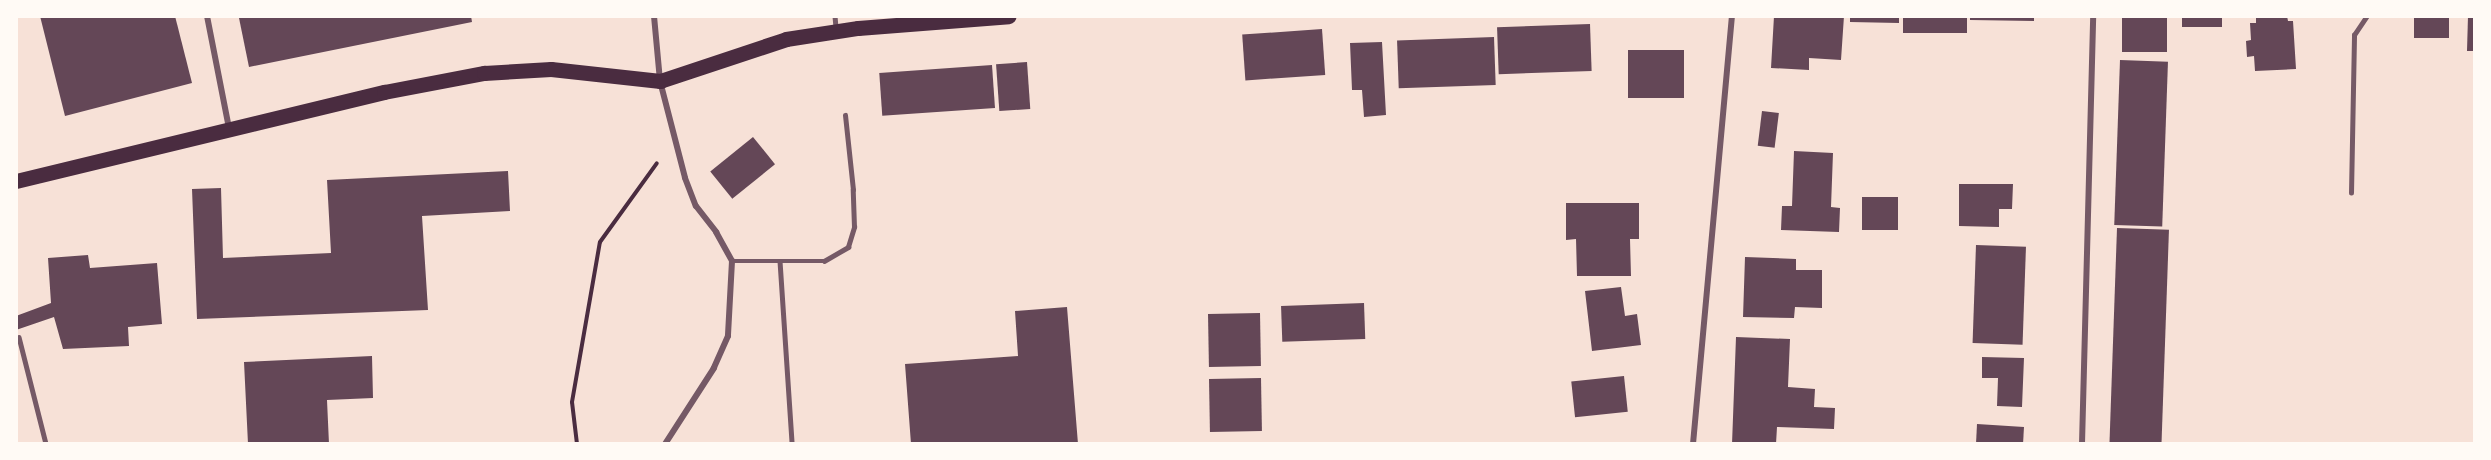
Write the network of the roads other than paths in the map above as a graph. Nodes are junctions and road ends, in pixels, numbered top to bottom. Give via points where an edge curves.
1 (207, 16) edge
2 (654, 16) edge
3 (1009, 16) edge
4 (1732, 16) edge
5 (2093, 16) edge
6 (2367, 16) edge
7 (905, 20) edge
8 (836, 24) edge
9 (660, 81) junction
10 (845, 115) dead end
11 (229, 129) junction
12 (16, 181) edge
13 (2351, 193) dead end
14 (732, 261) junction
15 (780, 261) junction
16 (20, 338) dead end
17 (46, 444) edge
18 (665, 444) edge
19 (792, 444) edge
20 (1693, 444) edge
21 (2082, 444) edge

1 - 11 street
2 - 9 street
3 - 7 main road
4 - 20 street
5 - 21 street
6 - 13 lane via 2354,35
7 - 8 main road
8 - 9 main road via 760,45
9 - 11 main road via 551,69 484,73
9 - 14 street via 696,206
10 - 15 lane via 854,227 848,247 824,261
11 - 12 main road
14 - 15 lane
14 - 18 street via 728,336 714,368
15 - 19 lane
16 - 17 lane

